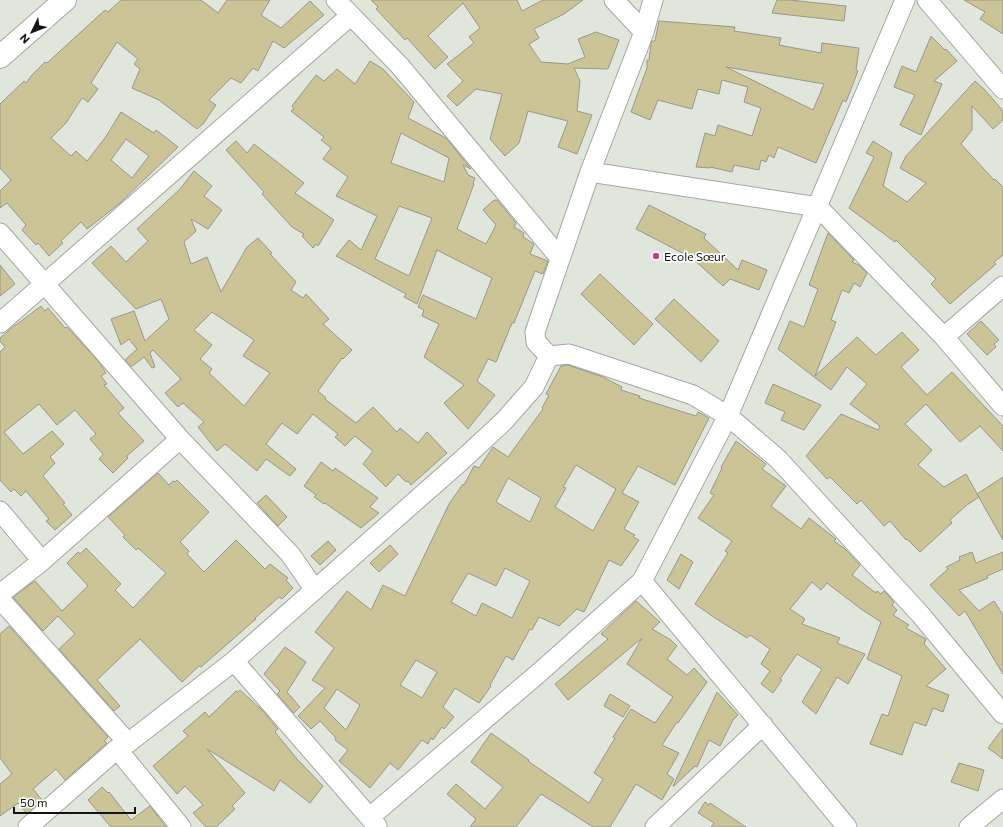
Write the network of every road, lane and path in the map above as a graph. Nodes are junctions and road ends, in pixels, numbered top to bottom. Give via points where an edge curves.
1 (65, 0) edge
2 (336, 0) edge
3 (614, 0) edge
4 (653, 0) edge
5 (905, 0) edge
6 (927, 0) edge
7 (350, 16) junction
8 (644, 32) junction
9 (0, 58) edge
10 (1003, 89) edge
11 (590, 172) junction
12 (818, 207) junction
13 (0, 233) edge
14 (560, 258) junction
15 (45, 284) junction
16 (1003, 286) edge
17 (0, 324) edge
18 (944, 337) junction
19 (549, 356) junction
20 (1003, 406) edge
21 (728, 416) junction
22 (180, 439) junction
23 (0, 511) edge
24 (42, 561) junction
25 (642, 581) junction
26 (315, 590) junction
27 (0, 594) edge
28 (0, 599) edge
29 (234, 661) junction
30 (1003, 714) edge
31 (763, 725) junction
32 (122, 746) junction
33 (1003, 799) edge
34 (374, 822) edge
35 (28, 827) edge
36 (181, 827) edge
37 (655, 827) edge
38 (847, 827) edge
39 (969, 827) edge

1 - 9 street
2 - 7 street
3 - 8 street
4 - 8 street
5 - 12 street
6 - 10 street
7 - 14 street via 400,66
7 - 15 street
8 - 11 street
11 - 12 street
11 - 14 street
12 - 18 street
12 - 21 street
13 - 15 street
14 - 19 street via 535,332 536,342
15 - 17 street
15 - 22 street
16 - 18 street
18 - 20 street
19 - 21 street via 569,354 693,395
19 - 26 street via 534,386 504,421
21 - 25 street
21 - 30 street via 778,459 920,614
22 - 24 street
22 - 26 street via 290,554
23 - 24 street
24 - 27 street
25 - 31 street
25 - 34 street
26 - 29 street
28 - 32 street
29 - 32 street
29 - 34 street
31 - 37 street
31 - 38 street
32 - 35 street
32 - 36 street
33 - 39 street

